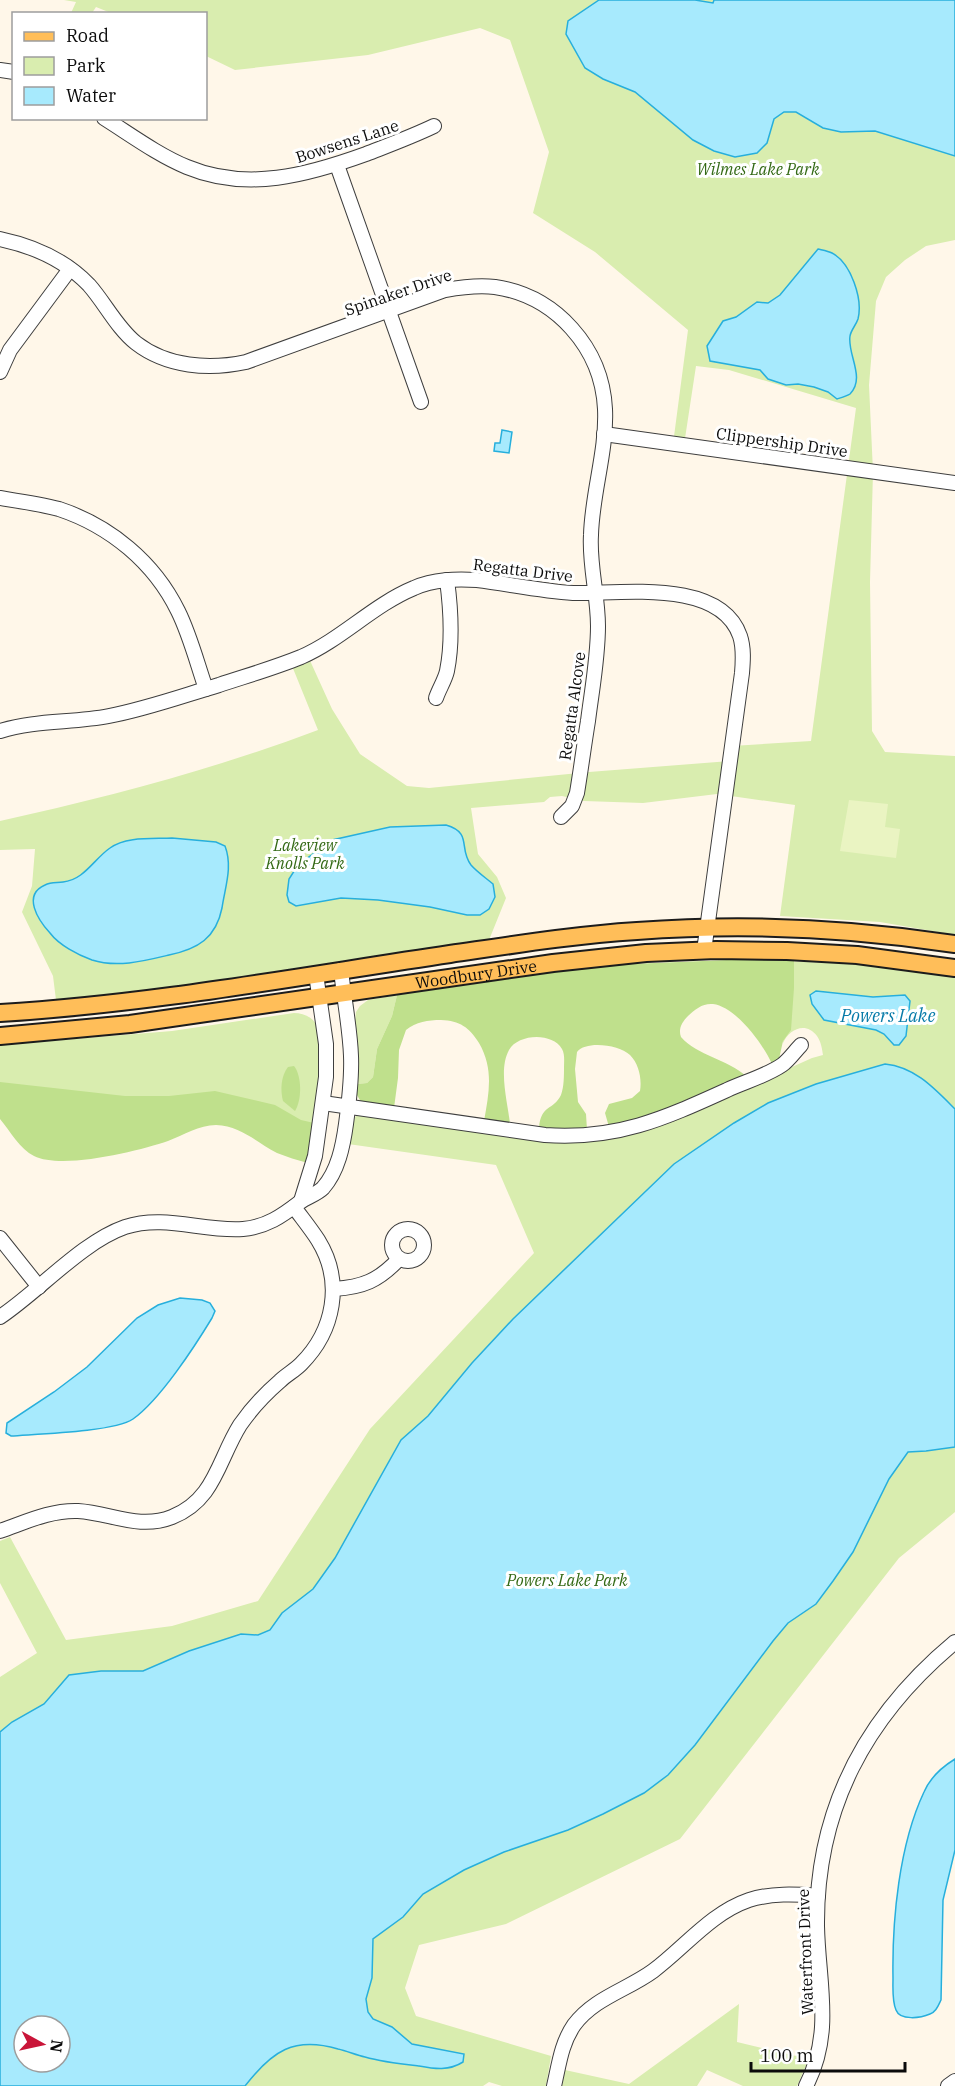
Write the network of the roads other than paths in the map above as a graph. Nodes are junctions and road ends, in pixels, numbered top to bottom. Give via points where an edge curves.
1 (107, 120) edge
2 (434, 126) dead end
3 (336, 165) junction
4 (0, 239) edge
5 (70, 269) junction
6 (389, 310) junction
7 (0, 372) edge
8 (421, 402) dead end
9 (604, 434) junction
10 (955, 483) edge
11 (0, 498) edge
12 (447, 580) junction
13 (596, 593) junction
14 (206, 689) junction
15 (436, 698) dead end
16 (0, 731) edge
17 (561, 817) dead end
18 (708, 927) junction
19 (955, 944) edge
20 (704, 951) junction
21 (955, 968) edge
22 (341, 970) junction
23 (316, 974) junction
24 (344, 993) junction
25 (320, 997) junction
26 (0, 1013) edge
27 (0, 1036) edge
28 (801, 1045) dead end
29 (323, 1103) junction
30 (348, 1107) junction
31 (297, 1204) junction
32 (0, 1238) edge
33 (399, 1259) dead end
34 (39, 1287) junction
35 (334, 1289) junction
36 (0, 1317) edge
37 (0, 1532) edge
38 (955, 1642) edge
39 (818, 1896) junction
40 (810, 2084) edge
41 (554, 2086) edge

1 - 3 street, Bowsens Lane via 181,164 223,177 277,178
2 - 3 street, Bowsens Lane
3 - 6 street
4 - 5 street, Spinaker Drive via 21,243
5 - 6 street, Spinaker Drive via 135,342 171,361 190,365 228,366 246,362
5 - 7 street via 10,350
6 - 8 street
6 - 9 street, Spinaker Drive via 445,290 471,286 495,287 534,300 573,328 594,362 602,385
9 - 10 street, Clippership Drive
9 - 13 street, Spinaker Drive via 591,536
11 - 14 street via 78,516 99,526 137,555 178,611
12 - 13 street, Regatta Drive
12 - 14 street, Regatta Drive via 414,588 324,646 300,657
12 - 15 street via 451,640 446,673
13 - 17 street, Regatta Alcove via 594,675 578,784 574,802
13 - 18 street, Regatta Drive via 629,591 706,602 730,619 740,635 742,673
14 - 16 street, Regatta Drive via 125,713
18 - 19 main road, Woodbury Drive via 837,930
18 - 20 street, Regatta Drive
18 - 22 main road, Woodbury Drive via 590,935
20 - 21 main road, Woodbury Drive via 833,953
20 - 24 main road, Woodbury Drive via 575,960
22 - 23 main road, Woodbury Drive
22 - 24 street
23 - 25 street
23 - 26 main road, Woodbury Drive via 126,1001
24 - 25 main road, Woodbury Drive
24 - 30 street via 351,1056
25 - 27 main road, Woodbury Drive via 130,1024
25 - 29 street via 326,1055
28 - 30 street via 782,1065 663,1119 611,1133 545,1135
29 - 30 street
29 - 31 street via 314,1161
30 - 31 street via 342,1147 332,1173 321,1190
31 - 34 street via 270,1222 241,1229 163,1222 126,1227 95,1243
31 - 35 street via 327,1259
32 - 34 street
33 - 35 street via 370,1282
34 - 36 street
35 - 37 street via 328,1325 316,1346 254,1407 231,1440 209,1488 186,1510 153,1522 78,1512 56,1513
38 - 39 street, Waterfront Drive via 907,1685 860,1752 827,1835
39 - 40 street, Waterfront Drive via 823,2020
39 - 41 street via 771,1895 716,1917 652,1972 584,2013 565,2042

